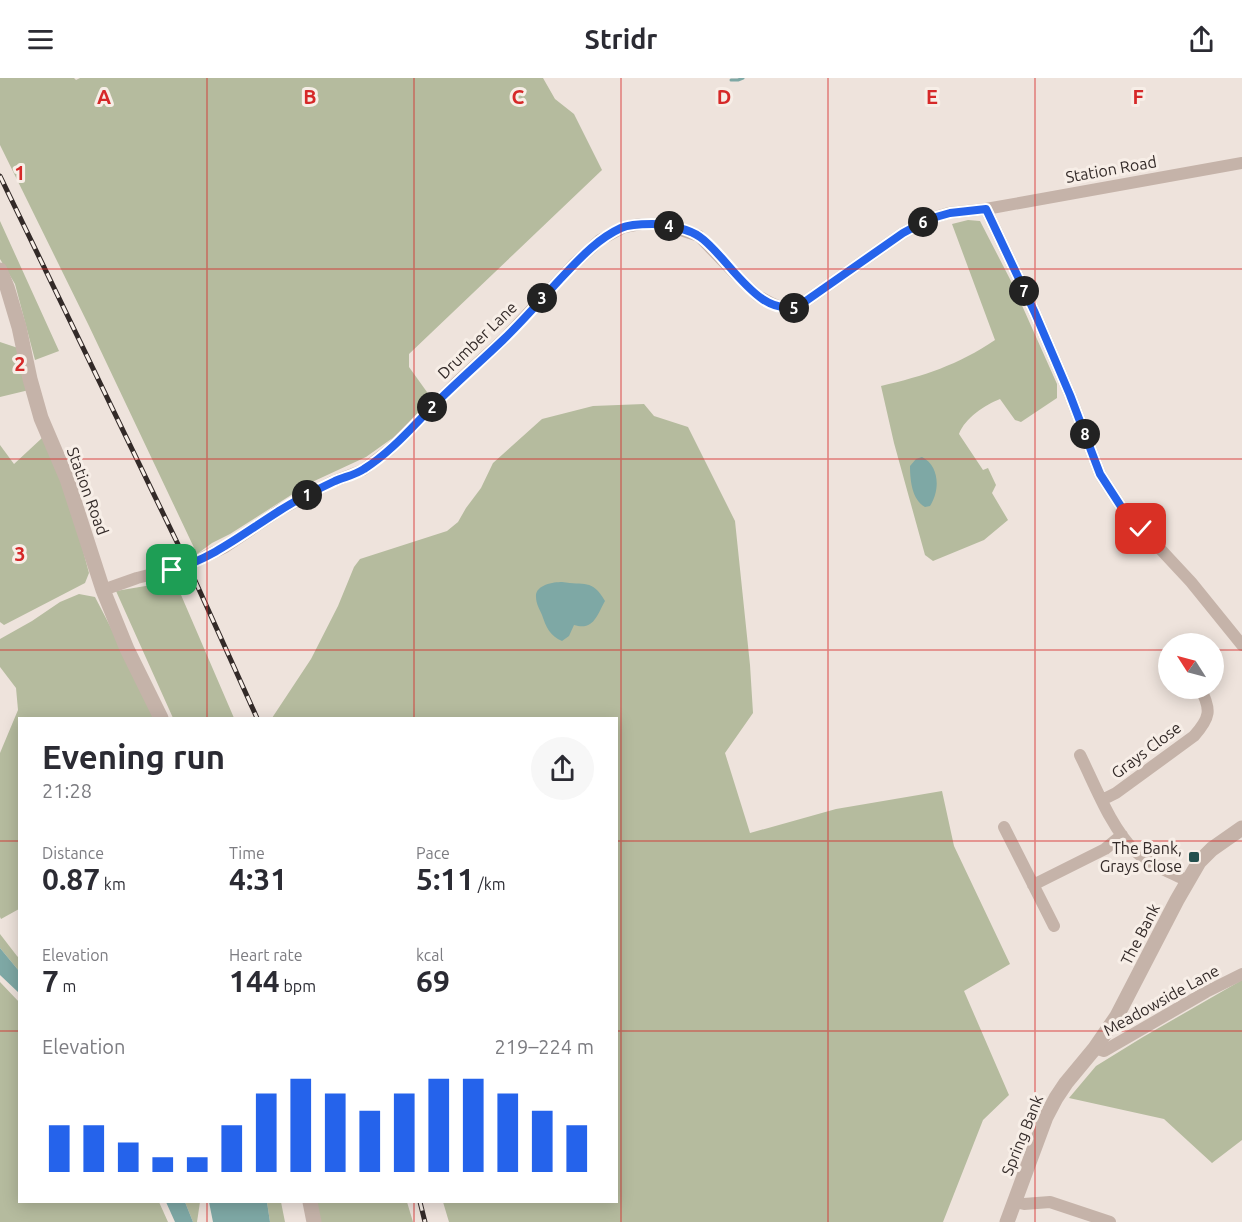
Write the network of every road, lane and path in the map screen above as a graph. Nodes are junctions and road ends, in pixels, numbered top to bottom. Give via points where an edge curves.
1 (1242, 163) edge
2 (986, 209) junction
3 (0, 270) edge
4 (103, 590) junction
5 (1242, 645) edge
6 (1205, 699) edge
7 (161, 717) edge
8 (1080, 755) dead end
9 (1102, 800) junction
10 (1004, 827) dead end
11 (1242, 828) edge
12 (1122, 835) junction
13 (1188, 881) junction
14 (1033, 885) junction
15 (1054, 926) dead end
16 (1242, 974) edge
17 (1095, 1048) junction
18 (1080, 1067) joint
19 (1015, 1202) junction
20 (310, 1203) edge
21 (314, 1222) edge
22 (1007, 1222) edge
23 (1110, 1222) edge

1 - 2 street, Station Road
2 - 4 street, Drumber Lane via 929,219 794,308 783,308 758,296 699,236 662,224 624,226 600,240 574,264 504,339 389,450 363,470 280,510 225,547 188,565
2 - 5 street via 1066,385 1100,474 1122,508 1191,582
3 - 4 street, Station Road via 19,327 41,418 67,478
4 - 7 street, Station Road
6 - 9 street, Grays Close via 1206,721 1194,736
8 - 9 street, Grays Close
9 - 12 street, Grays Close
10 - 14 street
11 - 13 street, The Bank via 1212,849
12 - 13 street, Grays Close via 1146,859
12 - 14 street via 1105,849
13 - 17 street, The Bank via 1117,1016
14 - 15 street
16 - 17 street, Meadowside Lane via 1104,1051
17 - 18 street, The Bank
18 - 19 street, Spring Bank via 1046,1117
19 - 22 street, Spring Bank
19 - 23 street via 1050,1202
20 - 21 street

